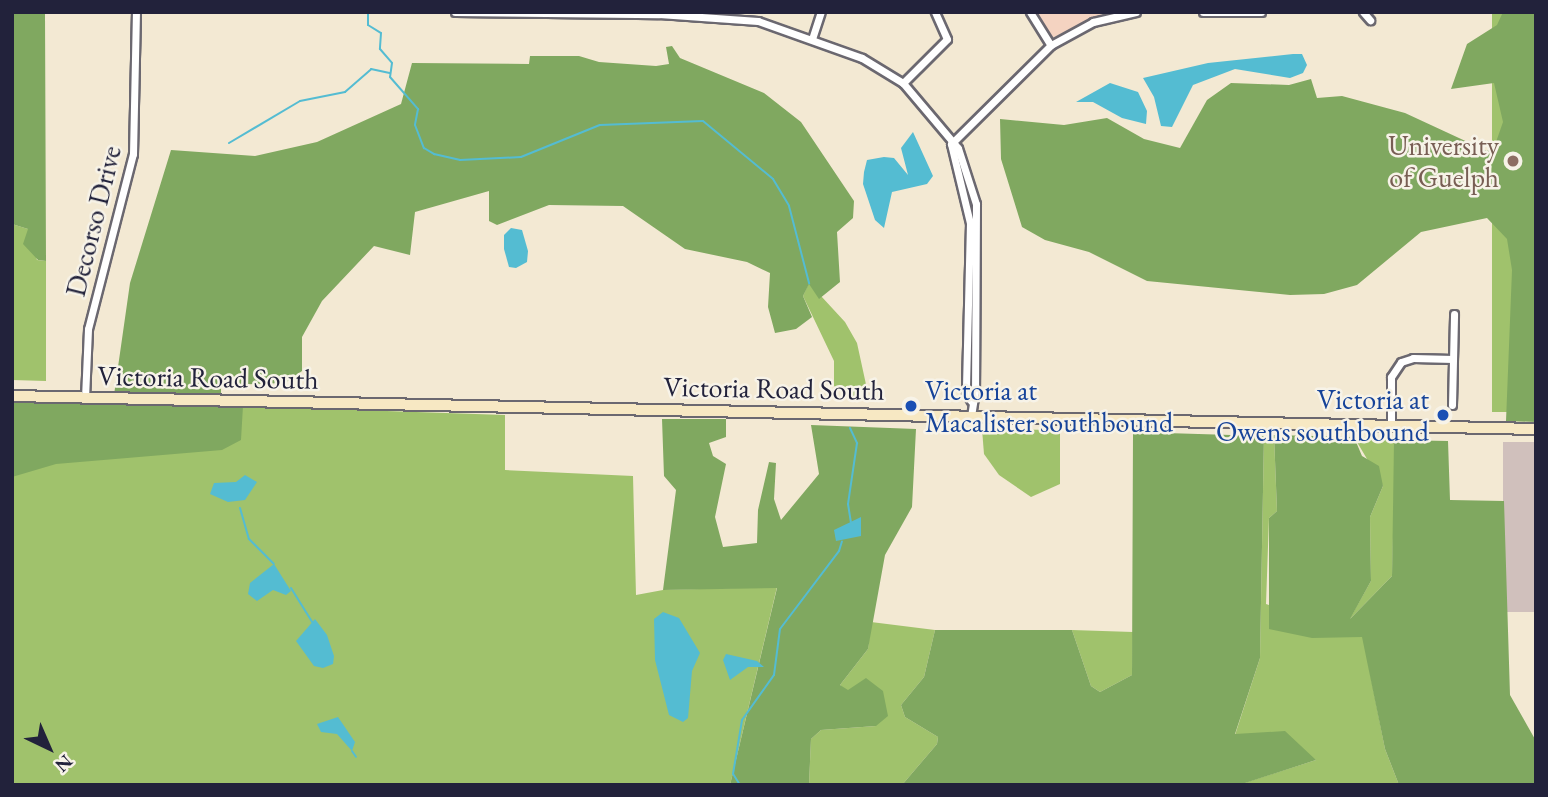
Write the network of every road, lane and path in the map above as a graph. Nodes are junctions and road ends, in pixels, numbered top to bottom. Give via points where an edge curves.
1 (136, 12) edge
2 (455, 12) edge
3 (821, 12) edge
4 (935, 12) edge
5 (1030, 12) edge
6 (1136, 12) edge
7 (1203, 12) edge
8 (1261, 12) edge
9 (1363, 12) edge
10 (642, 13) edge
11 (730, 15) edge
12 (1370, 20) dead end
13 (812, 39) junction
14 (1051, 45) junction
15 (903, 83) junction
16 (951, 144) junction
17 (1454, 314) dead end
18 (1453, 359) junction
19 (12, 396) edge
20 (85, 398) junction
21 (1452, 405) dead end
22 (971, 415) junction
23 (1391, 425) junction
24 (1536, 429) edge

1 - 20 street, Decorso Drive via 133,154 88,329
2 - 10 street
3 - 13 street
4 - 15 street via 947,39
5 - 14 street
6 - 14 street via 1093,22
7 - 8 street
9 - 12 street
10 - 11 street
11 - 13 street
13 - 15 street via 879,66
14 - 16 street
15 - 16 street
16 - 22 street via 964,163 976,204
17 - 18 street
18 - 21 street
18 - 23 street via 1401,362 1391,377
19 - 20 main road, Victoria Road South
20 - 22 main road, Victoria Road South
22 - 23 main road, Victoria Road South
23 - 24 main road, Victoria Road South

